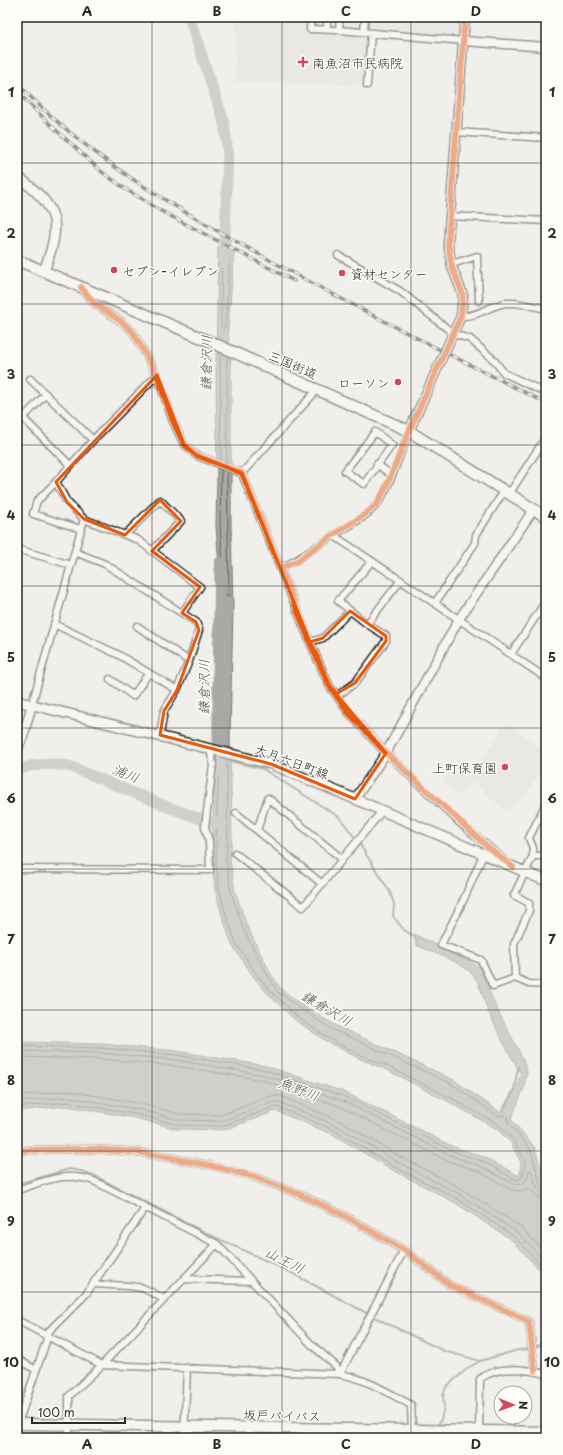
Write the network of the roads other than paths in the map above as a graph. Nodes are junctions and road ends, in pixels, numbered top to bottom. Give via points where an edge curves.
1 (311, 17) edge
2 (327, 17) edge
3 (340, 17) edge
4 (365, 17) edge
5 (465, 17) edge
6 (327, 30) junction
7 (339, 30) junction
8 (367, 32) junction
9 (464, 41) junction
10 (546, 47) edge
11 (367, 85) dead end
12 (456, 132) junction
13 (546, 138) edge
14 (17, 176) edge
15 (450, 216) junction
16 (546, 221) edge
17 (338, 255) dead end
18 (17, 260) edge
19 (452, 264) junction
20 (44, 272) junction
21 (81, 287) junction
22 (479, 301) dead end
23 (546, 309) edge
24 (462, 316) junction
25 (454, 334) junction
26 (157, 375) junction
27 (30, 379) dead end
28 (318, 389) junction
29 (546, 393) edge
30 (46, 394) junction
31 (409, 431) junction
32 (546, 437) edge
33 (93, 440) junction
34 (377, 464) junction
35 (70, 465) junction
36 (242, 473) junction
37 (391, 475) junction
38 (56, 482) junction
39 (507, 492) junction
40 (534, 509) junction
41 (546, 517) edge
42 (84, 518) junction
43 (81, 529) junction
44 (125, 535) junction
45 (333, 535) junction
46 (17, 549) edge
47 (152, 551) junction
48 (75, 552) junction
49 (372, 561) junction
50 (71, 565) junction
51 (281, 568) junction
52 (401, 580) junction
53 (546, 601) edge
54 (435, 603) junction
55 (350, 611) junction
56 (182, 613) junction
57 (459, 619) junction
58 (54, 624) junction
59 (367, 624) junction
60 (137, 626) dead end
61 (310, 642) junction
62 (511, 654) junction
63 (189, 661) junction
64 (148, 674) junction
65 (546, 678) edge
66 (110, 679) dead end
67 (176, 690) junction
68 (337, 696) junction
69 (17, 701) edge
70 (32, 704) junction
71 (160, 736) junction
72 (210, 748) junction
73 (17, 750) edge
74 (386, 753) junction
75 (355, 799) junction
76 (546, 803) edge
77 (382, 811) junction
78 (236, 813) dead end
79 (257, 830) junction
80 (235, 853) dead end
81 (483, 855) junction
82 (533, 856) junction
83 (546, 856) edge
84 (342, 858) junction
85 (513, 867) junction
86 (17, 869) edge
87 (525, 872) junction
88 (546, 881) edge
89 (321, 883) junction
90 (514, 978) junction
91 (546, 985) edge
92 (17, 1151) edge
93 (17, 1190) edge
94 (145, 1208) junction
95 (217, 1244) junction
96 (404, 1250) junction
97 (184, 1279) junction
98 (252, 1281) junction
99 (93, 1284) junction
100 (164, 1299) junction
101 (17, 1320) edge
102 (47, 1336) junction
103 (17, 1359) edge
104 (102, 1365) junction
105 (187, 1368) junction
106 (36, 1370) junction
107 (535, 1371) junction
108 (340, 1374) junction
109 (546, 1374) edge
110 (17, 1425) edge
111 (69, 1425) junction
112 (185, 1426) junction
113 (479, 1430) junction
114 (408, 1432) edge
115 (546, 1432) edge
116 (69, 1438) edge
117 (184, 1438) edge

1 - 6 street via 310,29
2 - 6 street
3 - 7 street
4 - 8 street
5 - 9 street
6 - 7 street
7 - 8 street
8 - 9 street
8 - 11 street
9 - 10 street
9 - 12 street
12 - 13 street
12 - 15 street
14 - 20 main road via 37,192 50,208 54,218 54,238
15 - 16 street
15 - 19 street via 448,243
17 - 25 street via 400,291
18 - 20 highway, 三国街道
19 - 22 street via 477,256
19 - 24 street via 463,295
20 - 21 highway, 三国街道
21 - 26 street via 96,304 133,332
21 - 28 highway, 三国街道
23 - 24 street via 524,303 505,303 469,317
24 - 25 street
25 - 29 street via 470,339 494,360 504,373
25 - 31 street
26 - 33 street
26 - 36 street via 184,444 196,455
27 - 30 street
28 - 31 highway, 三国街道
28 - 36 street
30 - 33 street
30 - 35 street via 23,418
31 - 37 street
31 - 39 highway, 三国街道
32 - 39 street
33 - 35 street
34 - 34 street via 392,445 375,432 345,471 364,484
34 - 37 street
35 - 38 street
36 - 51 street
37 - 45 street via 377,504 364,516
38 - 42 street via 67,502
38 - 43 street via 38,501 33,514
39 - 40 highway, 三国街道
39 - 54 street via 476,535 475,543
40 - 41 highway, 三国街道
40 - 57 street
42 - 43 street
42 - 44 street
43 - 48 street
44 - 47 street via 138,540
44 - 47 street via 160,500 181,521
45 - 49 street
45 - 51 street via 296,562
46 - 50 street
47 - 56 street via 200,586
48 - 50 street
48 - 56 street via 105,564
49 - 52 street
49 - 55 street via 338,601
50 - 58 street
51 - 61 street
52 - 54 street
52 - 59 street
53 - 62 street
54 - 57 street
55 - 59 street
55 - 61 street via 323,638
56 - 63 street via 196,622 199,630
57 - 62 street
57 - 74 street
58 - 64 street via 119,655
58 - 70 street
59 - 68 street via 386,636 386,641 355,683
60 - 63 street
61 - 68 street
62 - 65 street
63 - 67 street
64 - 66 street via 133,696
64 - 67 street
67 - 71 street via 164,711
68 - 74 street via 348,712
69 - 70 main road, 大月六日町線
70 - 71 main road, 大月六日町線
70 - 73 street
71 - 72 main road, 大月六日町線
72 - 75 main road, 大月六日町線 via 271,764
72 - 86 street via 213,764 205,827 210,841 210,870
74 - 75 street
74 - 85 street via 490,850
75 - 77 main road, 大月六日町線
76 - 82 street via 529,838
77 - 81 main road, 大月六日町線
77 - 84 street
78 - 79 street
79 - 84 street via 268,798
79 - 89 street
80 - 89 street via 302,907
81 - 85 main road, 大月六日町線
81 - 90 street via 441,945 481,960 493,986
82 - 83 street
82 - 87 street
84 - 89 street
85 - 87 main road, 大月六日町線
87 - 88 main road, 大月六日町線
87 - 90 street via 514,895 528,903 529,911 514,944
90 - 91 street via 529,984
92 - 96 street via 91,1149 138,1152 208,1164 252,1176 304,1196
93 - 94 street via 58,1178 80,1177
94 - 95 street
94 - 99 street
95 - 97 street
95 - 98 street
96 - 107 street via 450,1285 529,1322
96 - 108 street
97 - 98 street
97 - 100 street
98 - 108 street via 312,1345 336,1366
99 - 100 street via 143,1288
99 - 102 street
100 - 104 street
101 - 102 street
102 - 104 street
102 - 106 street
103 - 106 street
104 - 105 street
104 - 111 street via 69,1396
105 - 108 street
105 - 112 street
106 - 110 street
107 - 109 street
107 - 113 street via 514,1368 486,1374 480,1379
108 - 114 street via 367,1381 411,1405
110 - 111 highway, 坂戸バイパス
111 - 112 highway, 坂戸バイパス
111 - 116 street
112 - 114 highway, 坂戸バイパス
112 - 117 street
113 - 114 highway, 坂戸バイパス
113 - 115 highway, 坂戸バイパス

